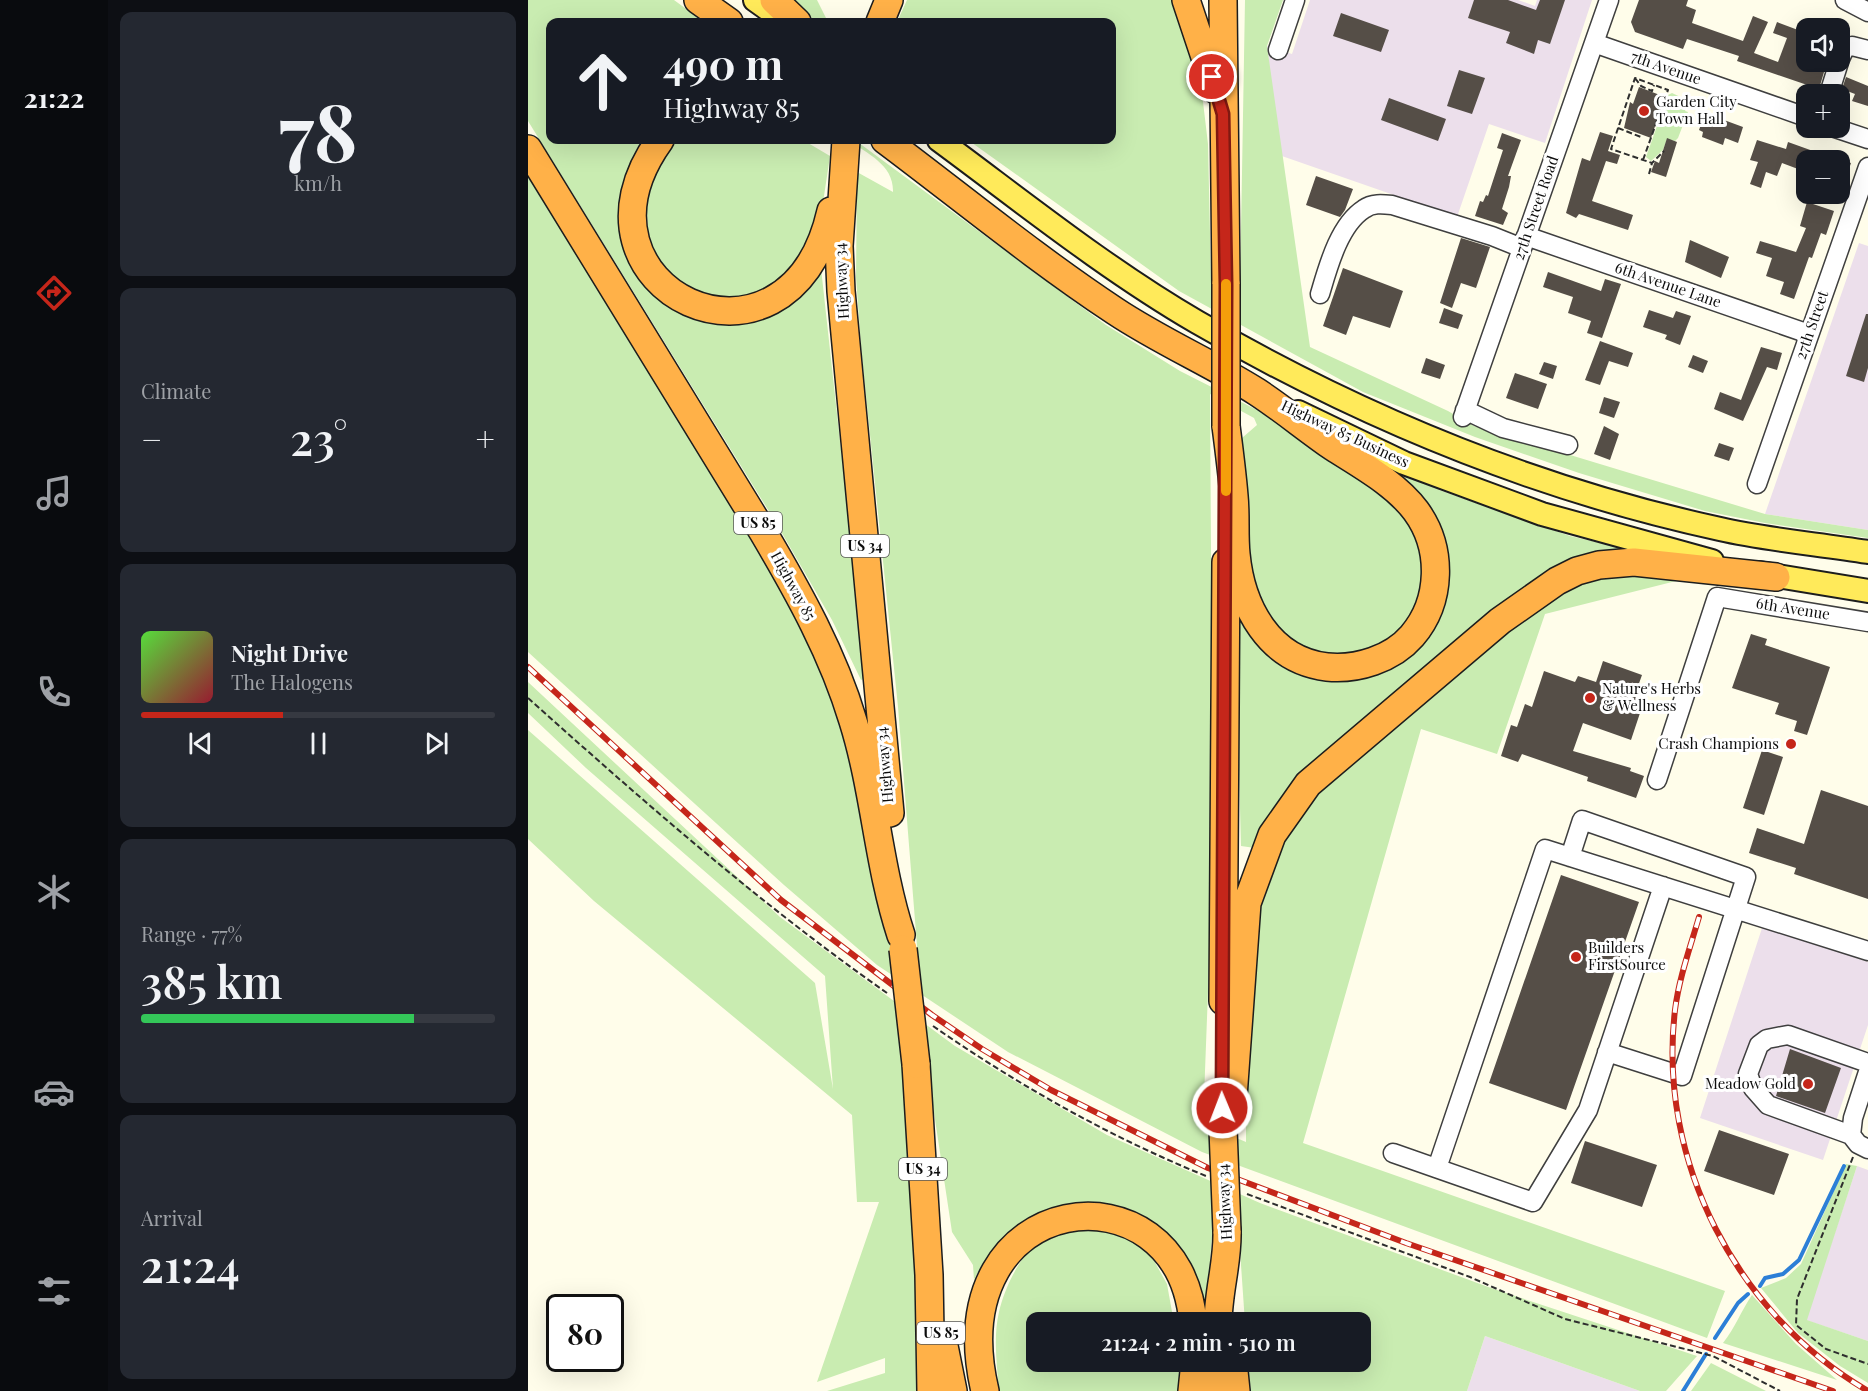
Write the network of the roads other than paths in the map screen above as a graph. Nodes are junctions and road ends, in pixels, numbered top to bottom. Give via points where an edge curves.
1 (698, 0) edge
2 (755, 0) edge
3 (774, 0) edge
4 (889, 0) edge
5 (1186, 0) edge
6 (1223, 0) edge
7 (1295, 0) edge
8 (1609, 0) edge
9 (1845, 0) edge
10 (1868, 12) edge
11 (723, 18) edge
12 (782, 18) edge
13 (793, 18) edge
14 (882, 18) edge
15 (1594, 43) junction
16 (1850, 47) edge
17 (1278, 50) dead end
18 (1868, 50) edge
19 (1223, 114) junction
20 (1796, 114) edge
21 (1850, 133) edge
22 (1868, 139) edge
23 (657, 144) edge
24 (871, 144) edge
25 (890, 144) edge
26 (944, 144) edge
27 (845, 148) edge
28 (528, 149) edge
29 (1868, 167) edge
30 (981, 212) junction
31 (1524, 242) junction
32 (1320, 294) dead end
33 (1809, 334) junction
34 (1256, 392) junction
35 (1227, 426) junction
36 (1568, 445) dead end
37 (1757, 484) dead end
38 (1868, 552) edge
39 (1776, 577) junction
40 (1868, 591) edge
41 (1868, 622) edge
42 (1657, 780) dead end
43 (1570, 857) junction
44 (1663, 886) junction
45 (1736, 909) junction
46 (902, 942) junction
47 (1868, 951) edge
48 (1607, 1052) junction
49 (1868, 1063) edge
50 (1868, 1072) edge
51 (1223, 1129) junction
52 (1859, 1143) edge
53 (1393, 1153) dead end
54 (1437, 1168) junction
55 (1227, 1242) junction
56 (929, 1275) junction
57 (1191, 1312) edge
58 (1218, 1312) edge
59 (1230, 1312) edge
60 (1194, 1372) edge
61 (1217, 1372) edge
62 (1234, 1372) edge
63 (931, 1391) edge
64 (953, 1391) edge
65 (985, 1391) edge
66 (1192, 1391) edge
67 (1216, 1391) edge
68 (1236, 1391) edge

1 - 11 highway
2 - 12 main road
3 - 13 highway
4 - 14 highway
5 - 19 highway
6 - 19 highway, Highway 34
7 - 17 street
8 - 15 street, 27th Street Road
9 - 10 street
15 - 20 street, 7th Avenue
15 - 31 street, 27th Street Road
16 - 18 street
19 - 35 highway, Highway 34, bridge
21 - 22 street
23 - 27 highway via 646,159 632,201 632,224 639,250 645,266 674,295 717,311 765,306 804,275 827,228
24 - 30 highway via 931,188
25 - 30 highway, Highway 85 Business
26 - 38 main road, Highway 85 Business via 1104,262 1196,322 1375,415 1545,481 1627,506 1721,530
27 - 46 highway, Highway 34 / US 34 via 839,246 841,291
28 - 46 highway, Highway 85 / US 85 via 763,532 829,655 854,722
29 - 33 street, 27th Street
30 - 34 highway, Highway 85 Business via 1117,312
31 - 32 street, 6th Avenue Lane via 1392,205 1376,204 1363,209 1341,236
31 - 33 street, 6th Avenue Lane
31 - 36 street, 27th Street Road via 1464,413
33 - 37 street, 27th Street
34 - 35 highway via 1372,472 1419,514 1435,553 1434,589 1418,628 1399,648 1379,659 1350,667 1316,665 1287,653 1263,630 1249,608 1238,570
34 - 39 main road, Highway 85 Business via 1404,463 1542,514
35 - 51 highway, Highway 34
39 - 40 main road, Highway 85 Business
39 - 51 highway via 1634,562 1577,571 1557,580 1500,621 1308,784 1272,835 1247,903 1232,1111
41 - 42 street, 6th Avenue via 1717,597
43 - 44 street
43 - 45 street via 1582,820 1746,877
43 - 54 street via 1545,849
44 - 45 street
44 - 48 street
45 - 47 street
45 - 48 street via 1682,1076
46 - 56 highway, Highway 34 / US 34, bridge via 916,1064
48 - 54 street via 1588,1110 1533,1202
49 - 52 street via 1788,1035 1767,1039 1759,1045 1748,1074 1753,1088 1768,1105
50 - 52 street via 1853,1118
51 - 55 highway, Highway 34, bridge
53 - 54 street
55 - 58 highway, Highway 34
55 - 59 highway
56 - 63 highway, Highway 34 / US 34
56 - 64 highway, US 85
57 - 65 highway via 1175,1264 1151,1237 1125,1222 1083,1216 1063,1218 1027,1235 1009,1249 991,1276 978,1332
60 - 66 highway
61 - 67 highway
62 - 68 highway

